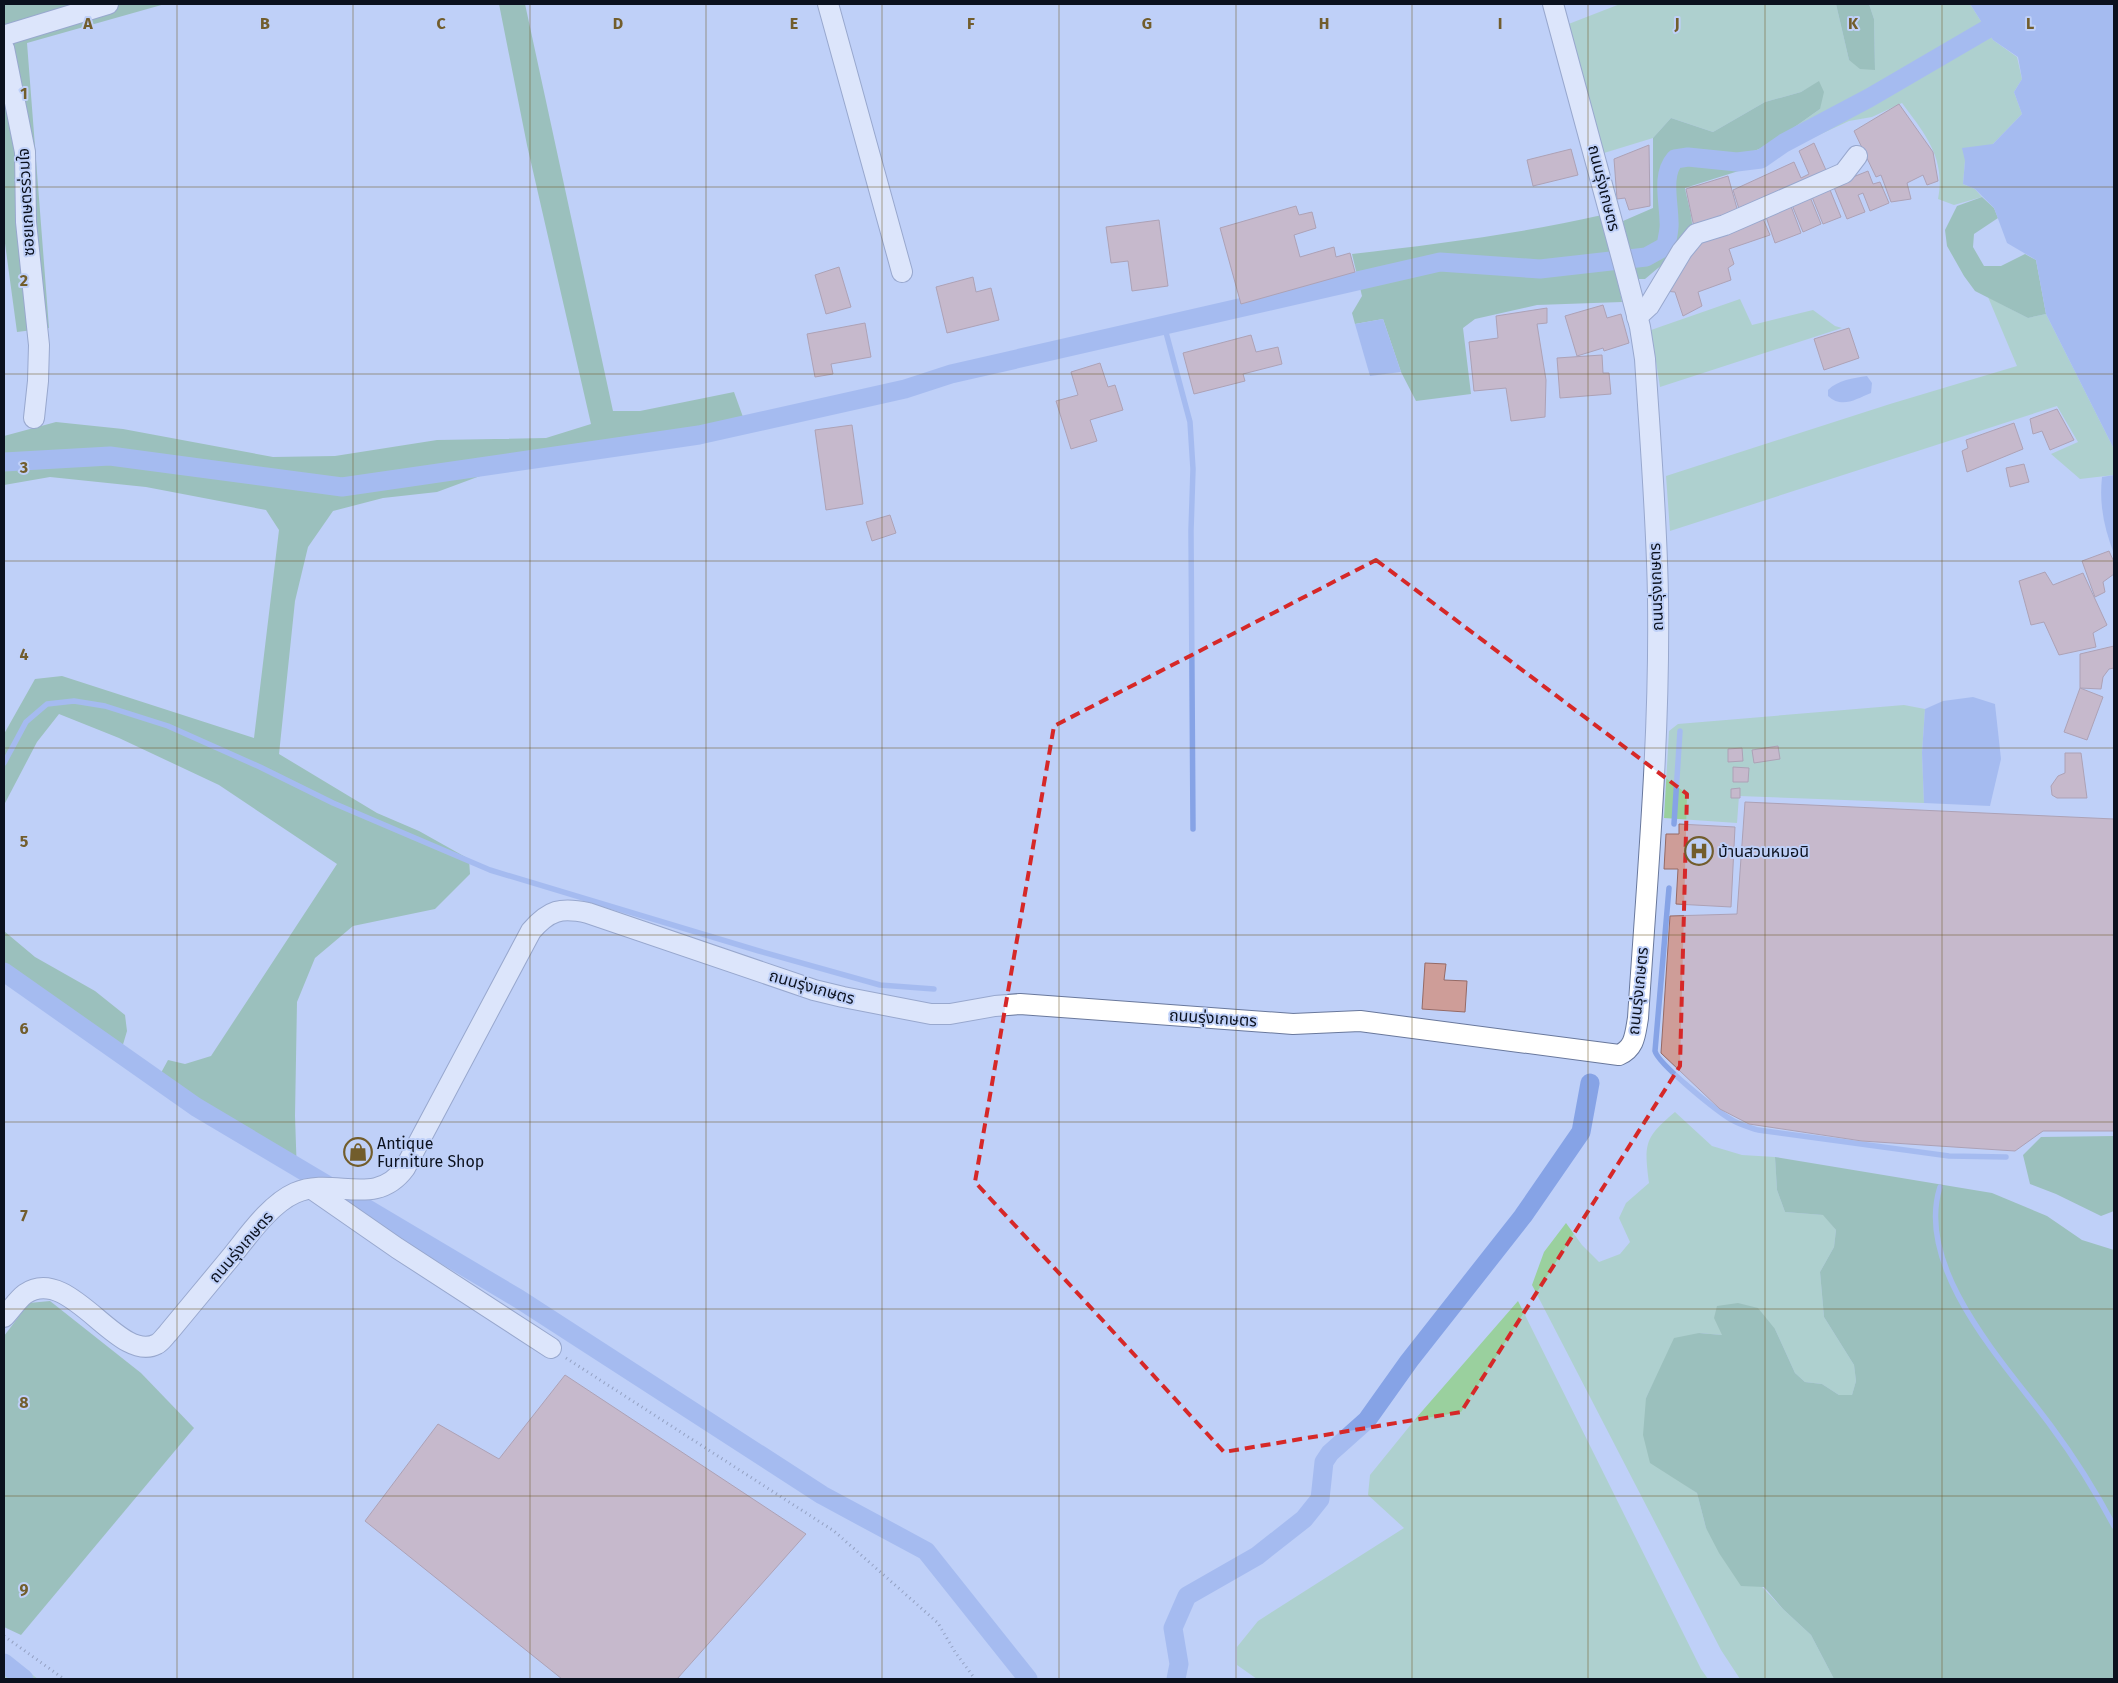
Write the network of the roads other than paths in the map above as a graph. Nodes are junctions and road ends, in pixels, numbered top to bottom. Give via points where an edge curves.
1 (108, 4) edge
2 (828, 4) edge
3 (1554, 4) edge
4 (4, 37) edge
5 (4, 48) edge
6 (1857, 156) dead end
7 (902, 272) dead end
8 (1638, 317) junction
9 (34, 418) dead end
10 (312, 1189) junction
11 (4, 1317) edge
12 (551, 1348) road end

1 - 4 street
2 - 7 street
3 - 8 street, ถนนรุ่งเกษตร
5 - 9 street, ซอยเกษตรร่วมใจ via 25,152 26,222 39,345
6 - 8 street via 1844,173 1725,225 1696,234 1649,306
8 - 10 street, ถนนรุ่งเกษตร via 1645,359 1658,653 1653,803 1638,1018 1628,1051 1619,1055 1360,1021 1293,1024 1020,1004 931,1014 814,990 570,909 542,918 531,931 396,1180 382,1188 366,1190
10 - 11 street, ถนนรุ่งเกษตร via 295,1193 260,1222 157,1344 143,1346 130,1343 57,1290 42,1288 26,1294
10 - 12 street

